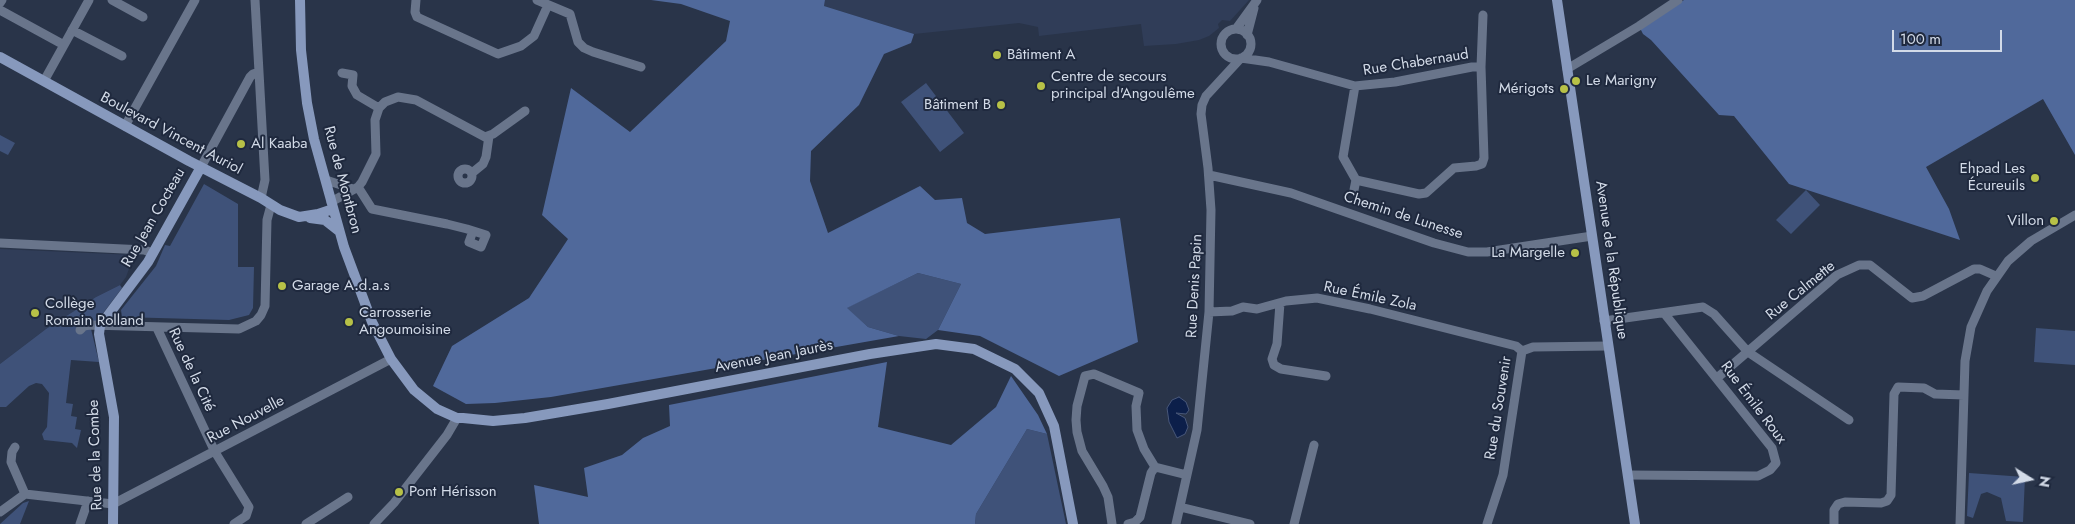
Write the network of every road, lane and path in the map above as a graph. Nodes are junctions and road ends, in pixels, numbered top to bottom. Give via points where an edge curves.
1 (2, 0) edge
2 (89, 0) edge
3 (112, 0) edge
4 (195, 0) edge
5 (255, 0) edge
6 (300, 0) edge
7 (416, 0) edge
8 (537, 0) edge
9 (1557, 0) edge
10 (1678, 0) edge
11 (1256, 1) edge
12 (0, 4) edge
13 (548, 5) junction
14 (0, 10) edge
15 (1484, 15) dead end
16 (143, 18) dead end
17 (1236, 29) junction
18 (72, 30) junction
19 (1248, 35) junction
20 (64, 45) junction
21 (1251, 46) junction
22 (122, 56) dead end
23 (0, 57) edge
24 (1228, 57) junction
25 (1241, 58) junction
26 (1268, 62) junction
27 (641, 67) dead end
28 (1481, 67) junction
29 (1567, 69) junction
30 (259, 72) junction
31 (1229, 72) junction
32 (342, 73) dead end
33 (44, 81) junction
34 (1355, 86) junction
35 (379, 108) junction
36 (525, 111) dead end
37 (125, 126) junction
38 (489, 136) junction
39 (201, 167) junction
40 (472, 173) dead end
41 (1209, 175) junction
42 (326, 180) junction
43 (1356, 180) junction
44 (356, 188) junction
45 (1354, 190) dead end
46 (261, 198) junction
47 (271, 205) junction
48 (332, 205) junction
49 (2075, 215) edge
50 (300, 217) junction
51 (340, 231) junction
52 (473, 231) dead end
53 (1592, 236) junction
54 (0, 243) edge
55 (153, 253) junction
56 (1996, 276) junction
57 (1280, 303) junction
58 (1209, 312) junction
59 (1664, 313) junction
60 (1604, 321) junction
61 (100, 326) junction
62 (157, 328) junction
63 (80, 330) dead end
64 (1608, 346) junction
65 (1522, 351) junction
66 (1748, 352) junction
67 (391, 359) junction
68 (1326, 376) dead end
69 (1717, 378) junction
70 (1964, 395) junction
71 (457, 418) junction
72 (1849, 420) dead end
73 (1314, 445) dead end
74 (15, 446) dead end
75 (215, 452) junction
76 (1155, 467) junction
77 (1187, 475) junction
78 (1628, 475) junction
79 (25, 494) junction
80 (348, 498) dead end
81 (88, 501) junction
82 (113, 504) junction
83 (1180, 506) junction
84 (0, 512) edge
85 (80, 524) edge
86 (113, 524) edge
87 (234, 524) edge
88 (306, 524) edge
89 (374, 524) edge
90 (1073, 524) edge
91 (1112, 524) edge
92 (1128, 524) edge
93 (1176, 524) edge
94 (1250, 524) edge
95 (1294, 524) edge
96 (1487, 524) edge
97 (1635, 524) edge
98 (1834, 524) edge
99 (1960, 524) edge

1 - 12 street
2 - 18 street
3 - 16 street
4 - 37 street
5 - 30 street
6 - 42 main road, Rue de Montbron via 307,103
7 - 13 street via 417,17 498,54 520,46 534,36
8 - 13 street
9 - 29 main road, Avenue de la République
10 - 29 street
11 - 17 street
11 - 19 street
13 - 27 street via 570,14 578,42 584,48
14 - 20 street
15 - 28 street, Rue Chabernaud
17 - 19 street
17 - 24 street via 1227,32 1222,40 1222,49
18 - 20 street
18 - 22 street
19 - 21 street
20 - 33 street
21 - 25 street
21 - 26 street
23 - 33 main road, Boulevard Vincent Auriol
24 - 25 street
24 - 31 street
25 - 26 street, Rue Chabernaud
25 - 31 street, Rue Denis Papin
26 - 34 street, Rue Chabernaud
28 - 34 street, Rue Chabernaud
28 - 43 street, Rue Chabernaud via 1482,164 1454,168 1426,193 1419,194
29 - 53 main road, Avenue de la République
30 - 39 street, Rue Jean Cocteau via 250,77
30 - 46 street via 265,180
31 - 41 street, Rue Denis Papin via 1206,96 1202,105
32 - 35 street via 353,75 352,86 357,95
33 - 37 main road, Boulevard Vincent Auriol
34 - 43 street, Rue Chabernaud via 1343,157
35 - 38 street via 398,97 416,100 485,137
35 - 44 street via 375,120 376,154
36 - 38 street
37 - 39 main road, Boulevard Vincent Auriol
38 - 40 street via 483,164
39 - 46 main road, Boulevard Vincent Auriol
39 - 55 main road, Rue Jean Cocteau
41 - 53 street, Chemin de Lunesse via 1291,193 1468,252
41 - 58 street, Rue Denis Papin
42 - 44 street
42 - 48 main road, Rue de Montbron
43 - 45 street
44 - 48 street
44 - 52 street via 372,210
46 - 47 main road, Boulevard Vincent Auriol
47 - 50 main road, Boulevard Vincent Auriol
47 - 62 street via 267,220 265,306 256,321 239,329
48 - 50 main road via 318,214
48 - 51 main road, Rue de Montbron
49 - 56 street via 2020,249
50 - 51 main road, Boulevard Vincent Auriol via 325,220
51 - 67 main road, Rue de Montbron via 372,322
53 - 60 main road, Avenue de la République
54 - 55 street
55 - 61 main road, Rue Jean Cocteau
56 - 66 street, Rue Calmette via 1974,269 1923,296 1912,298 1870,265 1859,265 1837,275
56 - 70 street via 1971,327
57 - 58 street, Rue Émile Zola via 1257,309 1243,307 1232,312
57 - 65 street, Rue Émile Zola via 1317,298 1516,346
57 - 68 street via 1277,344 1272,359 1274,366
58 - 77 street, Rue Denis Papin via 1197,430
59 - 60 street
59 - 66 street via 1703,307 1714,314
59 - 69 street, Rue Émile Roux
60 - 64 main road, Avenue de la République
61 - 62 street
61 - 63 street via 84,326
61 - 82 main road, Rue de la Combe via 114,416
62 - 75 street, Rue de la Cité
64 - 65 street, Rue du Souvenir via 1533,347
64 - 78 main road, Avenue de la République
65 - 96 street, Rue du Souvenir via 1503,476
66 - 69 street
66 - 72 street
67 - 71 main road, Avenue Jean Jaurès via 426,401
67 - 75 street, Rue Nouvelle
69 - 78 street, Rue Émile Roux via 1772,448 1776,463 1770,470 1758,476
70 - 98 street via 1898,387 1894,394 1891,495 1888,501 1881,503 1838,504 1834,510
70 - 99 street
71 - 89 street via 394,503
71 - 90 main road, Avenue Jean Jaurès via 492,421 525,418 860,355 936,344 974,348 1015,369 1039,393 1054,426
73 - 95 street
74 - 79 street via 11,462
75 - 82 street, Rue Nouvelle
75 - 87 street, Rue de la Cité via 248,507 246,516
76 - 77 street
76 - 91 street via 1138,430 1136,406 1139,393 1094,374 1085,376 1076,420 1082,451 1108,497
76 - 92 street via 1150,473 1140,517
77 - 83 street, Rue Denis Papin
78 - 97 main road, Avenue de la République
79 - 81 street
79 - 84 street
80 - 88 street
81 - 82 street
81 - 85 street
82 - 86 main road, Rue de la Combe
83 - 93 street, Rue Denis Papin
83 - 94 street

